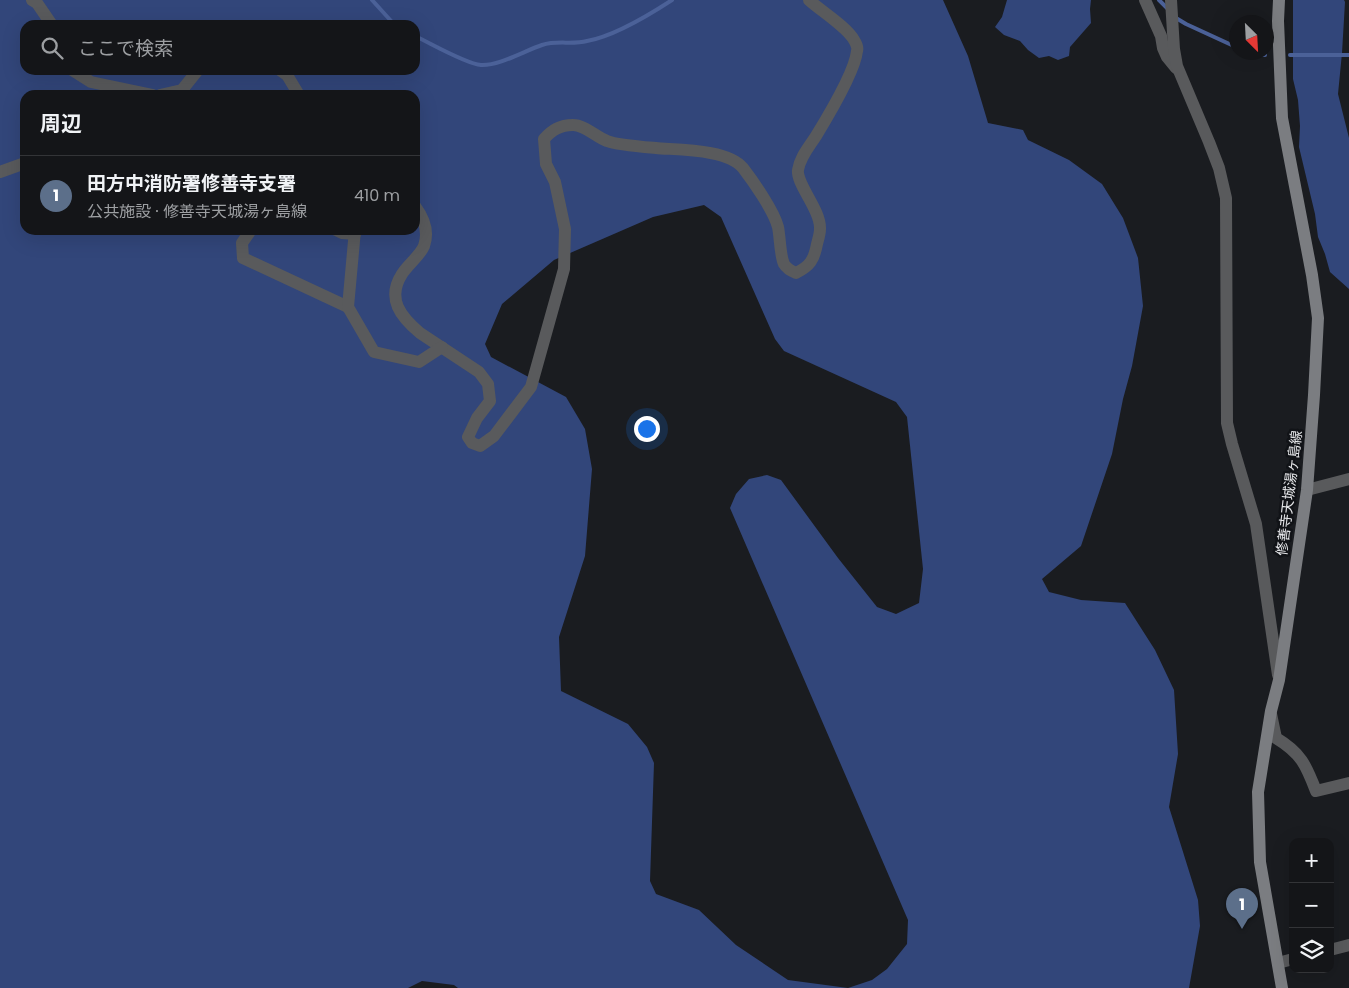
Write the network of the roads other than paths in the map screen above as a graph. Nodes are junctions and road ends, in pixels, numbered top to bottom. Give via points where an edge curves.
1 (32, 0) edge
2 (809, 0) edge
3 (1145, 0) edge
4 (1279, 0) edge
5 (1172, 9) edge
6 (49, 20) edge
7 (1179, 72) junction
8 (80, 75) edge
9 (194, 75) edge
10 (287, 75) edge
11 (129, 90) edge
12 (182, 90) edge
13 (296, 90) edge
14 (20, 165) edge
15 (0, 172) edge
16 (420, 214) edge
17 (248, 235) edge
18 (355, 235) edge
19 (348, 307) junction
20 (442, 347) junction
21 (1349, 479) edge
22 (1307, 490) junction
23 (1279, 680) junction
24 (1271, 711) junction
25 (1349, 783) edge
26 (1349, 945) edge
27 (1334, 949) edge
28 (1289, 961) edge
29 (1278, 963) junction
30 (1282, 988) edge

1 - 6 street
2 - 20 street via 842,27 858,50 844,86 797,172 817,214 820,228 816,254 809,266 796,273 784,263 777,225 742,166 710,153 608,142 576,125 564,125 551,131 544,139 546,164 555,182 565,229 564,268 550,322 531,387 494,436 480,446 472,444 468,436 490,401 488,384 479,372
3 - 7 street via 1167,57
4 - 22 main road, 修善寺天城湯ヶ島線 via 1282,118 1318,318
5 - 7 street
7 - 23 street via 1219,168 1226,198 1227,423 1256,524
8 - 11 street via 91,82
9 - 12 street
10 - 13 street
14 - 15 street
16 - 20 street via 426,232 423,247 401,274 395,292 399,311 420,333
17 - 19 street via 242,243 243,258
18 - 19 street
19 - 20 street via 374,352 419,362
21 - 22 street
22 - 23 main road, 修善寺天城湯ヶ島線
23 - 24 main road, 修善寺天城湯ヶ島線
24 - 25 street via 1276,738 1300,757 1316,791
24 - 29 main road, 修善寺天城湯ヶ島線 via 1258,792 1259,829 1260,862
26 - 27 street
28 - 29 street
29 - 30 main road, 修善寺天城湯ヶ島線

